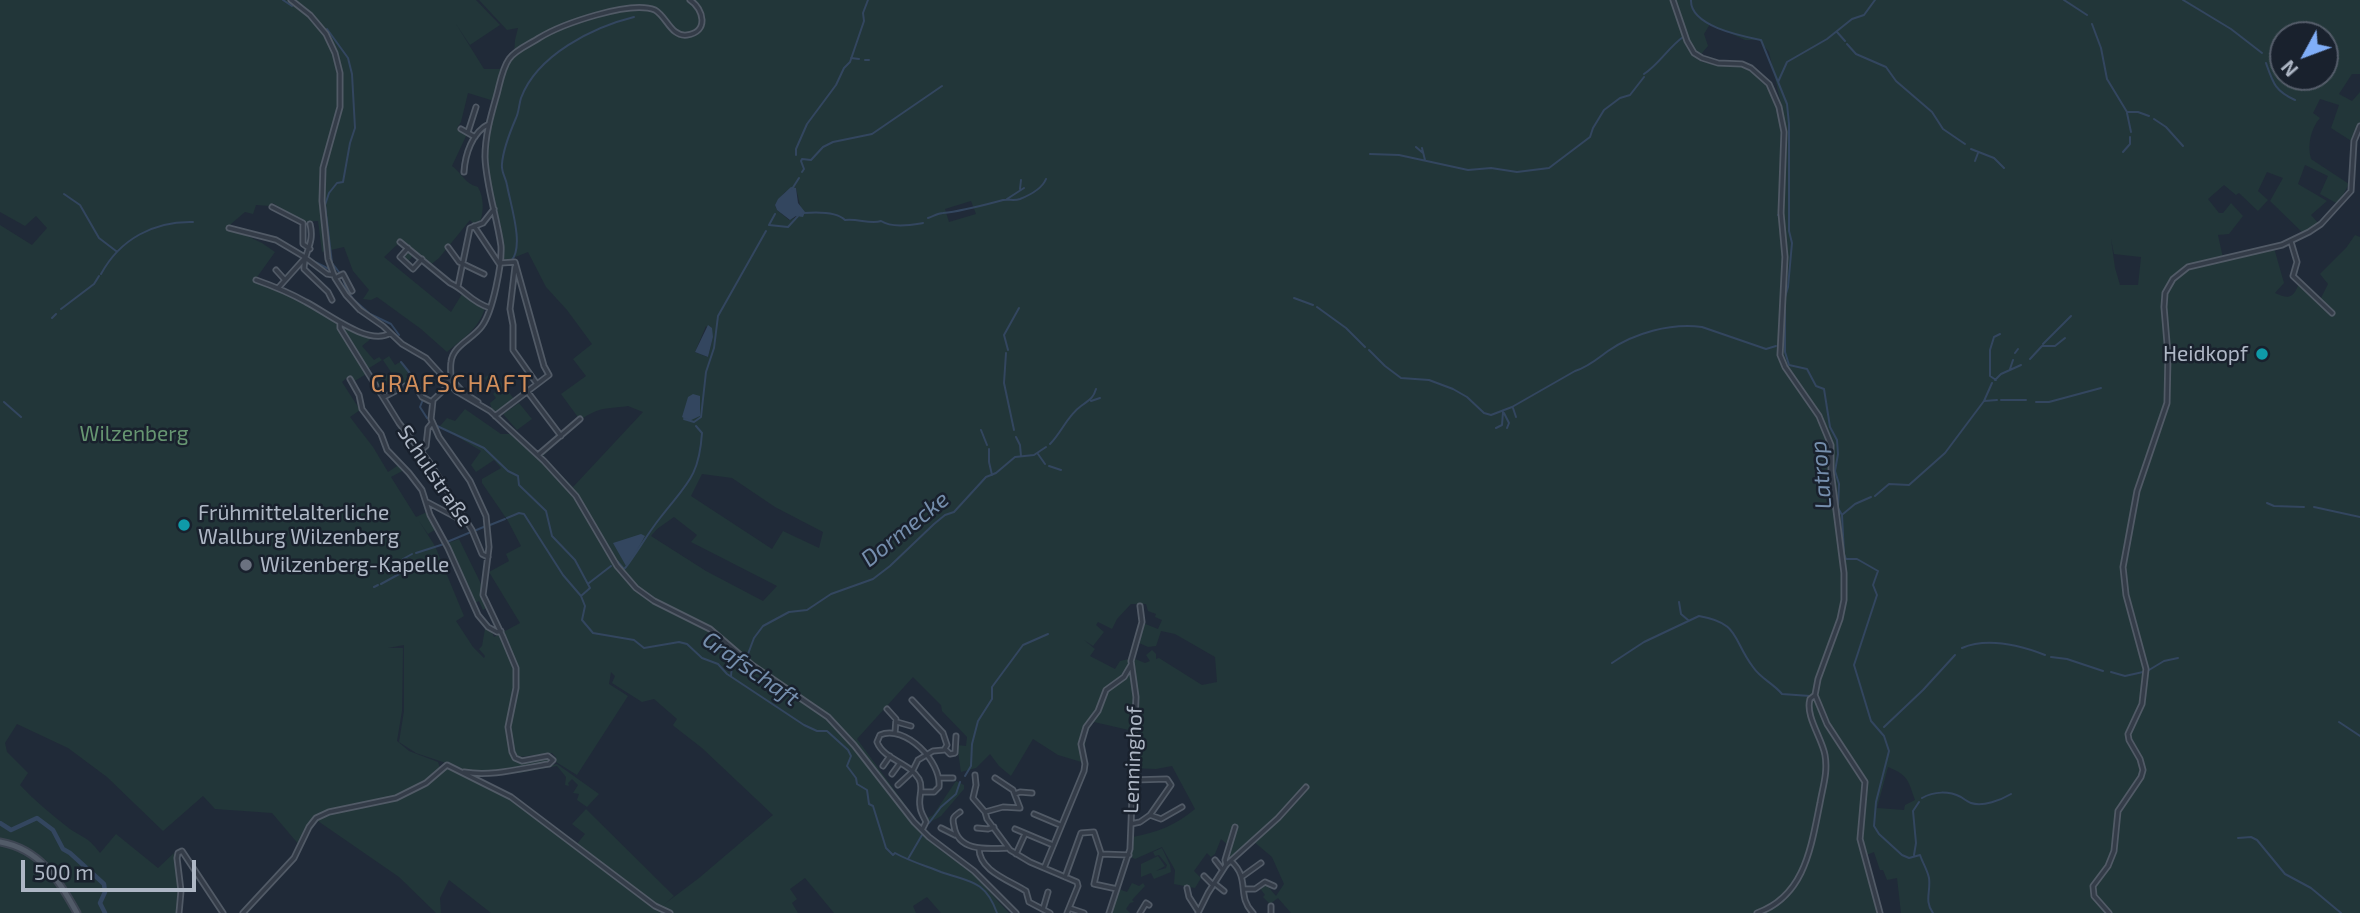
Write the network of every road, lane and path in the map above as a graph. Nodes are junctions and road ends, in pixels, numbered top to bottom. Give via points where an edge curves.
1 (291, 0) edge
2 (690, 0) edge
3 (1673, 0) edge
4 (476, 107) dead end
5 (489, 124) junction
6 (2360, 127) edge
7 (461, 129) dead end
8 (468, 132) junction
9 (475, 137) junction
10 (464, 172) dead end
11 (272, 206) dead end
12 (495, 209) junction
13 (310, 224) dead end
14 (474, 225) junction
15 (229, 228) dead end
16 (400, 242) dead end
17 (2291, 242) junction
18 (449, 247) dead end
19 (408, 248) junction
20 (310, 249) junction
21 (306, 258) junction
22 (422, 259) junction
23 (500, 264) junction
24 (463, 265) junction
25 (516, 265) junction
26 (276, 270) dead end
27 (484, 274) dead end
28 (338, 276) junction
29 (256, 280) dead end
30 (285, 280) junction
31 (458, 286) junction
32 (278, 288) junction
33 (352, 290) dead end
34 (332, 300) dead end
35 (490, 308) junction
36 (2332, 313) dead end
37 (340, 323) junction
38 (390, 332) junction
39 (350, 379) dead end
40 (449, 382) junction
41 (537, 384) junction
42 (527, 391) junction
43 (384, 397) junction
44 (432, 402) junction
45 (495, 416) junction
46 (580, 419) dead end
47 (432, 423) junction
48 (561, 436) junction
49 (421, 450) junction
50 (538, 456) junction
51 (427, 502) junction
52 (467, 523) junction
53 (488, 557) junction
54 (1140, 606) dead end
55 (501, 631) junction
56 (1132, 665) junction
57 (1815, 695) junction
58 (912, 700) dead end
59 (887, 709) dead end
60 (897, 722) junction
61 (911, 726) dead end
62 (895, 733) junction
63 (956, 736) dead end
64 (945, 749) junction
65 (890, 756) junction
66 (928, 756) junction
67 (900, 763) junction
68 (883, 766) dead end
69 (464, 772) junction
70 (912, 772) junction
71 (480, 774) junction
72 (892, 774) dead end
73 (975, 775) dead end
74 (939, 778) junction
75 (953, 778) dead end
76 (995, 778) dead end
77 (479, 780) junction
78 (1133, 780) junction
79 (898, 785) dead end
80 (1306, 787) dead end
81 (921, 792) junction
82 (1032, 793) dead end
83 (1015, 794) junction
84 (1182, 807) dead end
85 (985, 811) junction
86 (960, 812) dead end
87 (1034, 814) dead end
88 (1150, 815) junction
89 (1131, 824) junction
90 (1060, 825) junction
91 (994, 827) junction
92 (1235, 827) dead end
93 (941, 828) dead end
94 (977, 828) dead end
95 (1016, 829) dead end
96 (922, 830) junction
97 (1025, 834) junction
98 (955, 835) junction
99 (0, 842) edge
100 (1053, 845) junction
101 (979, 848) junction
102 (1007, 848) junction
103 (1016, 854) junction
104 (1101, 854) junction
105 (1129, 856) junction
106 (1214, 860) dead end
107 (1231, 861) junction
108 (1261, 863) dead end
109 (1226, 865) junction
110 (1044, 868) junction
111 (1222, 869) junction
112 (1204, 876) dead end
113 (1242, 876) junction
114 (1065, 877) junction
115 (1213, 884) junction
116 (1274, 886) dead end
117 (1187, 888) dead end
118 (1117, 889) junction
119 (1244, 889) junction
120 (1224, 891) dead end
121 (1048, 892) dead end
122 (1149, 905) dead end
123 (1271, 906) dead end
124 (1043, 909) junction
125 (1068, 910) edge
126 (1199, 912) edge
127 (77, 913) edge
128 (179, 913) edge
129 (223, 913) edge
130 (243, 913) edge
131 (670, 913) edge
132 (1016, 913) edge
133 (1050, 913) edge
134 (1084, 913) edge
135 (1109, 913) edge
136 (1140, 913) edge
137 (1253, 913) edge
138 (1270, 913) edge
139 (1757, 913) edge
140 (1880, 913) edge
141 (2109, 913) edge

1 - 28 street via 326,34 341,80 340,107 321,188 326,243
2 - 5 street via 702,17 689,35 674,31 653,9 637,6 604,11 537,39 508,60
3 - 57 street via 1692,51 1706,60 1744,65 1756,72 1774,93 1782,119 1785,257 1780,355 1818,412 1830,442 1844,573 1841,616
4 - 8 street
5 - 9 street
5 - 12 street via 485,158
6 - 17 street via 2354,141 2350,192 2320,225
7 - 8 street
8 - 9 street
9 - 10 street
11 - 20 street via 303,223 303,244
12 - 14 street via 483,223
12 - 23 street
13 - 20 street
14 - 23 street
14 - 24 street
15 - 21 street via 272,238
16 - 19 street
17 - 36 street via 2297,264 2293,276
17 - 141 street via 2183,270 2165,295 2167,403 2137,491 2123,567 2146,669 2142,704 2128,734 2143,770 2118,811 2115,850 2093,886 2094,896
18 - 24 street
19 - 22 street
19 - 22 street via 401,260 413,269
20 - 21 street
21 - 28 street via 327,274
21 - 30 street
21 - 34 street via 304,269
22 - 31 street
23 - 25 street
23 - 35 street
24 - 27 street
24 - 31 street
25 - 41 street via 510,309 513,350
25 - 41 street via 549,374
26 - 30 street
28 - 33 street
28 - 38 street via 358,309
29 - 32 street
30 - 32 street
31 - 35 street via 474,302
32 - 37 street
35 - 40 street via 482,327 453,355
37 - 38 street via 378,336
37 - 43 street, Schulstraße
38 - 40 street
39 - 51 street via 388,451 414,478
40 - 44 street
40 - 45 street
41 - 42 street
42 - 45 street
42 - 48 street
43 - 44 street via 413,382 423,398
43 - 49 street, Schulstraße
44 - 47 street
45 - 50 street
46 - 48 street
47 - 49 street
47 - 53 street via 483,506
48 - 50 street
49 - 52 street, Schulstraße
50 - 96 street via 570,490 636,588 704,625 757,669 828,717
51 - 52 street
51 - 55 street via 476,611 489,628
52 - 53 street, Schulstraße via 482,554
53 - 55 street via 483,595
54 - 56 street, Lenninghof via 1142,622
55 - 71 street via 517,682 508,727 513,754 522,761 548,756 553,761
56 - 78 street, Lenninghof via 1136,690
56 - 90 street via 1106,690 1085,729 1081,746 1085,766
57 - 139 street via 1809,708 1825,753 1826,774 1815,834 1787,894
57 - 140 street via 1827,724 1865,782 1860,839
58 - 64 street via 943,733
59 - 60 street
60 - 61 street
60 - 62 street
62 - 65 street via 884,733 878,739 880,748
62 - 66 street
63 - 64 street via 954,754
64 - 66 street
65 - 67 street
65 - 68 street
66 - 70 street via 917,762
66 - 74 street
67 - 70 street
67 - 72 street
69 - 71 street
69 - 77 street
69 - 130 street via 447,765 426,783 396,798 316,818 294,858
70 - 79 street
70 - 81 street via 920,781
71 - 77 street
73 - 85 street via 971,799
74 - 75 street
74 - 81 street via 936,791
76 - 83 street
77 - 131 street via 511,797
78 - 88 street via 1170,781 1170,788
78 - 89 street, Lenninghof
80 - 107 street
81 - 96 street via 919,806 926,822
82 - 83 street
83 - 85 street via 1020,809
84 - 88 street via 1161,819
85 - 91 street
86 - 98 street via 953,819
87 - 90 street
88 - 89 street
89 - 105 street, Lenninghof
90 - 100 street
91 - 94 street
91 - 102 street
92 - 109 street
93 - 98 street
95 - 97 street
96 - 132 street
97 - 100 street
97 - 103 street
98 - 101 street via 965,845
99 - 127 main road via 40,860
100 - 110 street
101 - 102 street
101 - 124 street via 982,863 1026,891 1029,901
102 - 103 street
103 - 110 street
104 - 105 street
104 - 114 street via 1096,832 1083,831
104 - 118 street via 1092,887
105 - 118 street, Lenninghof
106 - 111 street
107 - 109 street
107 - 113 street
108 - 113 street
109 - 111 street
110 - 114 street
111 - 115 street
112 - 115 street
113 - 119 street
114 - 125 street via 1078,884
115 - 120 street
115 - 126 street
116 - 119 street via 1265,882
117 - 126 street
118 - 135 street, Lenninghof
119 - 137 street via 1247,907
121 - 124 street
122 - 136 street
123 - 138 street
124 - 133 street
125 - 134 street
128 - 129 street via 177,857 182,851

